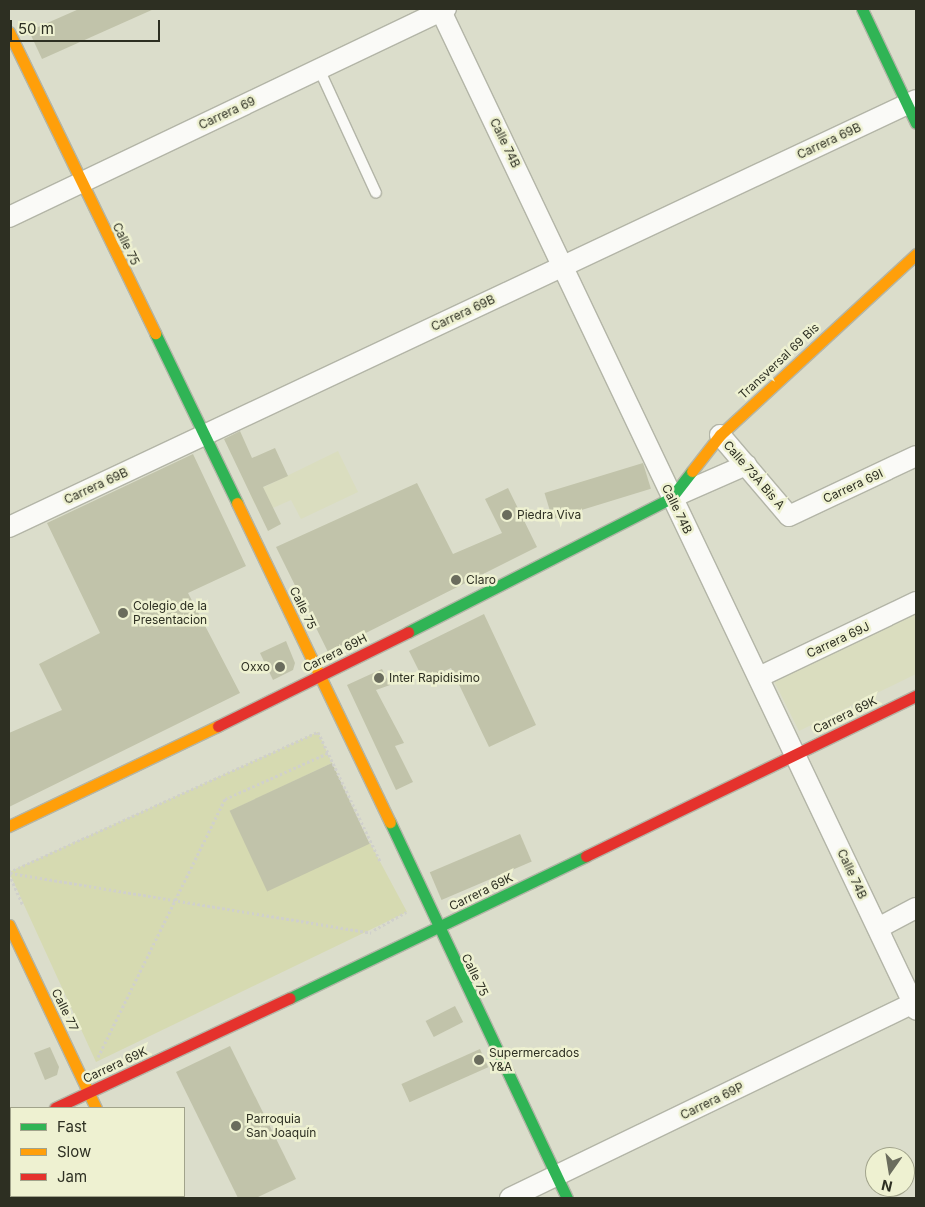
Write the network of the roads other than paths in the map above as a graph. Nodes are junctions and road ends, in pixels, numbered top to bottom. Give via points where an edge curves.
1 (443, 9) edge
2 (862, 9) edge
3 (9, 32) edge
4 (319, 69) junction
5 (912, 102) edge
6 (916, 123) edge
7 (81, 182) junction
8 (376, 193) dead end
9 (9, 217) edge
10 (916, 254) edge
11 (563, 266) junction
12 (204, 435) junction
13 (720, 435) junction
14 (916, 456) edge
15 (746, 466) junction
16 (671, 498) junction
17 (789, 516) joint
18 (9, 527) edge
19 (916, 602) edge
20 (320, 676) junction
21 (759, 677) junction
22 (916, 696) edge
23 (796, 754) junction
24 (9, 826) edge
25 (916, 908) edge
26 (9, 925) edge
27 (438, 928) junction
28 (878, 928) junction
29 (915, 1006) edge
30 (89, 1092) junction
31 (57, 1107) edge
32 (96, 1107) edge
33 (557, 1175) junction
34 (510, 1198) edge
35 (568, 1198) edge

1 - 4 street, Carrera 69
1 - 11 street, Calle 74B
2 - 5 street
3 - 7 street, Calle 75
4 - 7 street, Carrera 69
4 - 8 lane
5 - 6 street
5 - 11 street, Carrera 69B
7 - 9 street, Carrera 69
7 - 12 street, Calle 75
10 - 13 street, Transversal 69 Bis
11 - 12 street, Carrera 69B
11 - 16 street, Calle 74B
12 - 18 street, Carrera 69B
12 - 20 street, Calle 75
13 - 15 street, Calle 73A Bis A
13 - 16 street, Transversal 69 Bis
14 - 17 street, Carrera 69I
15 - 16 street
15 - 17 street, Calle 73A Bis A
16 - 20 street, Carrera 69H
16 - 21 street, Calle 74B
19 - 21 street, Carrera 69J
20 - 24 street, Carrera 69H
20 - 27 street, Calle 75
21 - 23 street, Calle 74B
22 - 23 street, Carrera 69K
23 - 27 street, Carrera 69K
23 - 28 street, Calle 74B
25 - 28 street
26 - 30 street, Calle 77
27 - 30 street, Carrera 69K
27 - 33 street, Calle 75
28 - 29 street, Calle 74B
29 - 33 street, Carrera 69P
30 - 31 street, Carrera 69K
30 - 32 street, Calle 77
33 - 34 street, Carrera 69P
33 - 35 street, Calle 75

